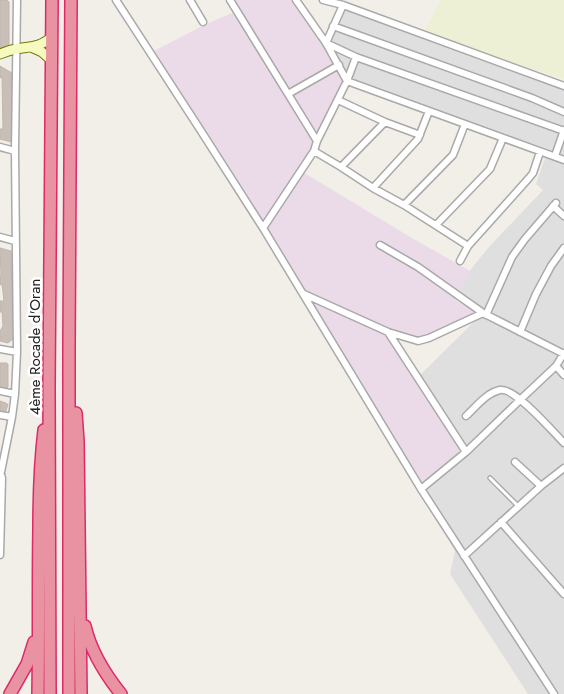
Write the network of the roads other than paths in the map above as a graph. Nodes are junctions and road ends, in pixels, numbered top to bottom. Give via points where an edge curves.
1 (17, 0) edge
2 (52, 0) edge
3 (71, 0) edge
4 (116, 0) edge
5 (190, 0) edge
6 (230, 0) edge
7 (296, 0) edge
8 (323, 0) edge
9 (343, 5) junction
10 (203, 22) dead end
11 (333, 26) junction
12 (52, 37) junction
13 (326, 43) junction
14 (31, 48) junction
15 (17, 49) junction
16 (0, 54) edge
17 (356, 57) junction
18 (51, 60) junction
19 (339, 65) junction
20 (348, 81) junction
21 (564, 86) edge
22 (288, 94) junction
23 (338, 100) junction
24 (429, 111) junction
25 (564, 112) edge
26 (385, 122) junction
27 (466, 124) junction
28 (564, 131) edge
29 (420, 135) junction
30 (503, 138) junction
31 (317, 141) junction
32 (0, 147) edge
33 (15, 151) junction
34 (314, 151) junction
35 (540, 152) junction
36 (555, 156) junction
37 (564, 160) edge
38 (342, 167) junction
39 (374, 188) junction
40 (404, 205) junction
41 (564, 216) edge
42 (436, 225) junction
43 (263, 228) junction
44 (0, 238) edge
45 (15, 241) junction
46 (380, 245) dead end
47 (468, 246) junction
48 (564, 248) edge
49 (460, 261) dead end
50 (303, 293) junction
51 (484, 314) junction
52 (388, 332) junction
53 (520, 332) junction
54 (69, 345) junction
55 (0, 349) edge
56 (17, 352) junction
57 (564, 354) edge
58 (556, 366) junction
59 (564, 375) edge
60 (49, 386) junction
61 (0, 391) edge
62 (15, 394) junction
63 (520, 399) junction
64 (0, 415) edge
65 (466, 416) dead end
66 (12, 417) junction
67 (564, 444) edge
68 (466, 452) junction
69 (515, 462) dead end
70 (564, 468) edge
71 (0, 471) edge
72 (490, 478) dead end
73 (541, 486) junction
74 (421, 489) junction
75 (1, 506) edge
76 (519, 506) junction
77 (501, 522) junction
78 (0, 555) edge
79 (464, 556) junction
80 (564, 594) edge
81 (80, 608) junction
82 (38, 625) junction
83 (10, 694) edge
84 (38, 694) edge
85 (50, 694) edge
86 (69, 694) edge
87 (81, 694) edge
88 (122, 694) edge
89 (554, 694) edge

1 - 15 street
2 - 12 highway, 4ème Rocade d'Oran
3 - 54 highway
4 - 43 street
5 - 10 street
6 - 22 street
7 - 13 street
8 - 9 street
9 - 11 street
9 - 21 street
11 - 13 street
11 - 25 street
12 - 14 street
12 - 18 highway, 4ème Rocade d'Oran
13 - 17 street
13 - 19 street
14 - 15 street
14 - 18 street
15 - 16 street
15 - 33 street
17 - 20 street
17 - 28 street
18 - 60 highway, 4ème Rocade d'Oran
19 - 20 street
19 - 22 street
20 - 23 street
20 - 24 street
22 - 31 street
23 - 26 street
23 - 31 street
24 - 27 street
24 - 29 street
26 - 29 street
26 - 38 street
27 - 30 street
27 - 40 street via 453,154
28 - 36 street
29 - 39 street
30 - 35 street
30 - 42 street via 490,169
31 - 34 street
32 - 33 street
33 - 45 street
34 - 38 street
34 - 43 street
35 - 36 street
35 - 47 street via 533,173
36 - 37 street
38 - 39 street
39 - 40 street
40 - 42 street
41 - 51 street via 554,204 525,239 512,257
42 - 47 street
43 - 50 street
44 - 45 street
45 - 56 street
46 - 51 street via 418,267
47 - 49 street
48 - 53 street via 536,294
50 - 52 street
50 - 74 street
51 - 52 street via 418,341
51 - 53 street
52 - 68 street
53 - 57 street
54 - 81 highway via 78,441
54 - 86 highway
55 - 56 street
56 - 62 street
57 - 58 street
58 - 59 street
58 - 63 street
60 - 82 highway via 41,449
60 - 85 highway, 4ème Rocade d'Oran
61 - 62 street
62 - 66 street
63 - 65 street via 500,390 484,399
63 - 67 street
63 - 68 street
64 - 66 street
66 - 71 street
68 - 74 street
69 - 73 street
70 - 73 street
71 - 75 street
72 - 76 lane
73 - 76 street
74 - 79 street
75 - 78 street
76 - 77 street
77 - 79 street
77 - 80 street
79 - 89 street
81 - 87 highway
81 - 88 highway via 97,658
82 - 83 highway via 30,657
82 - 84 highway

